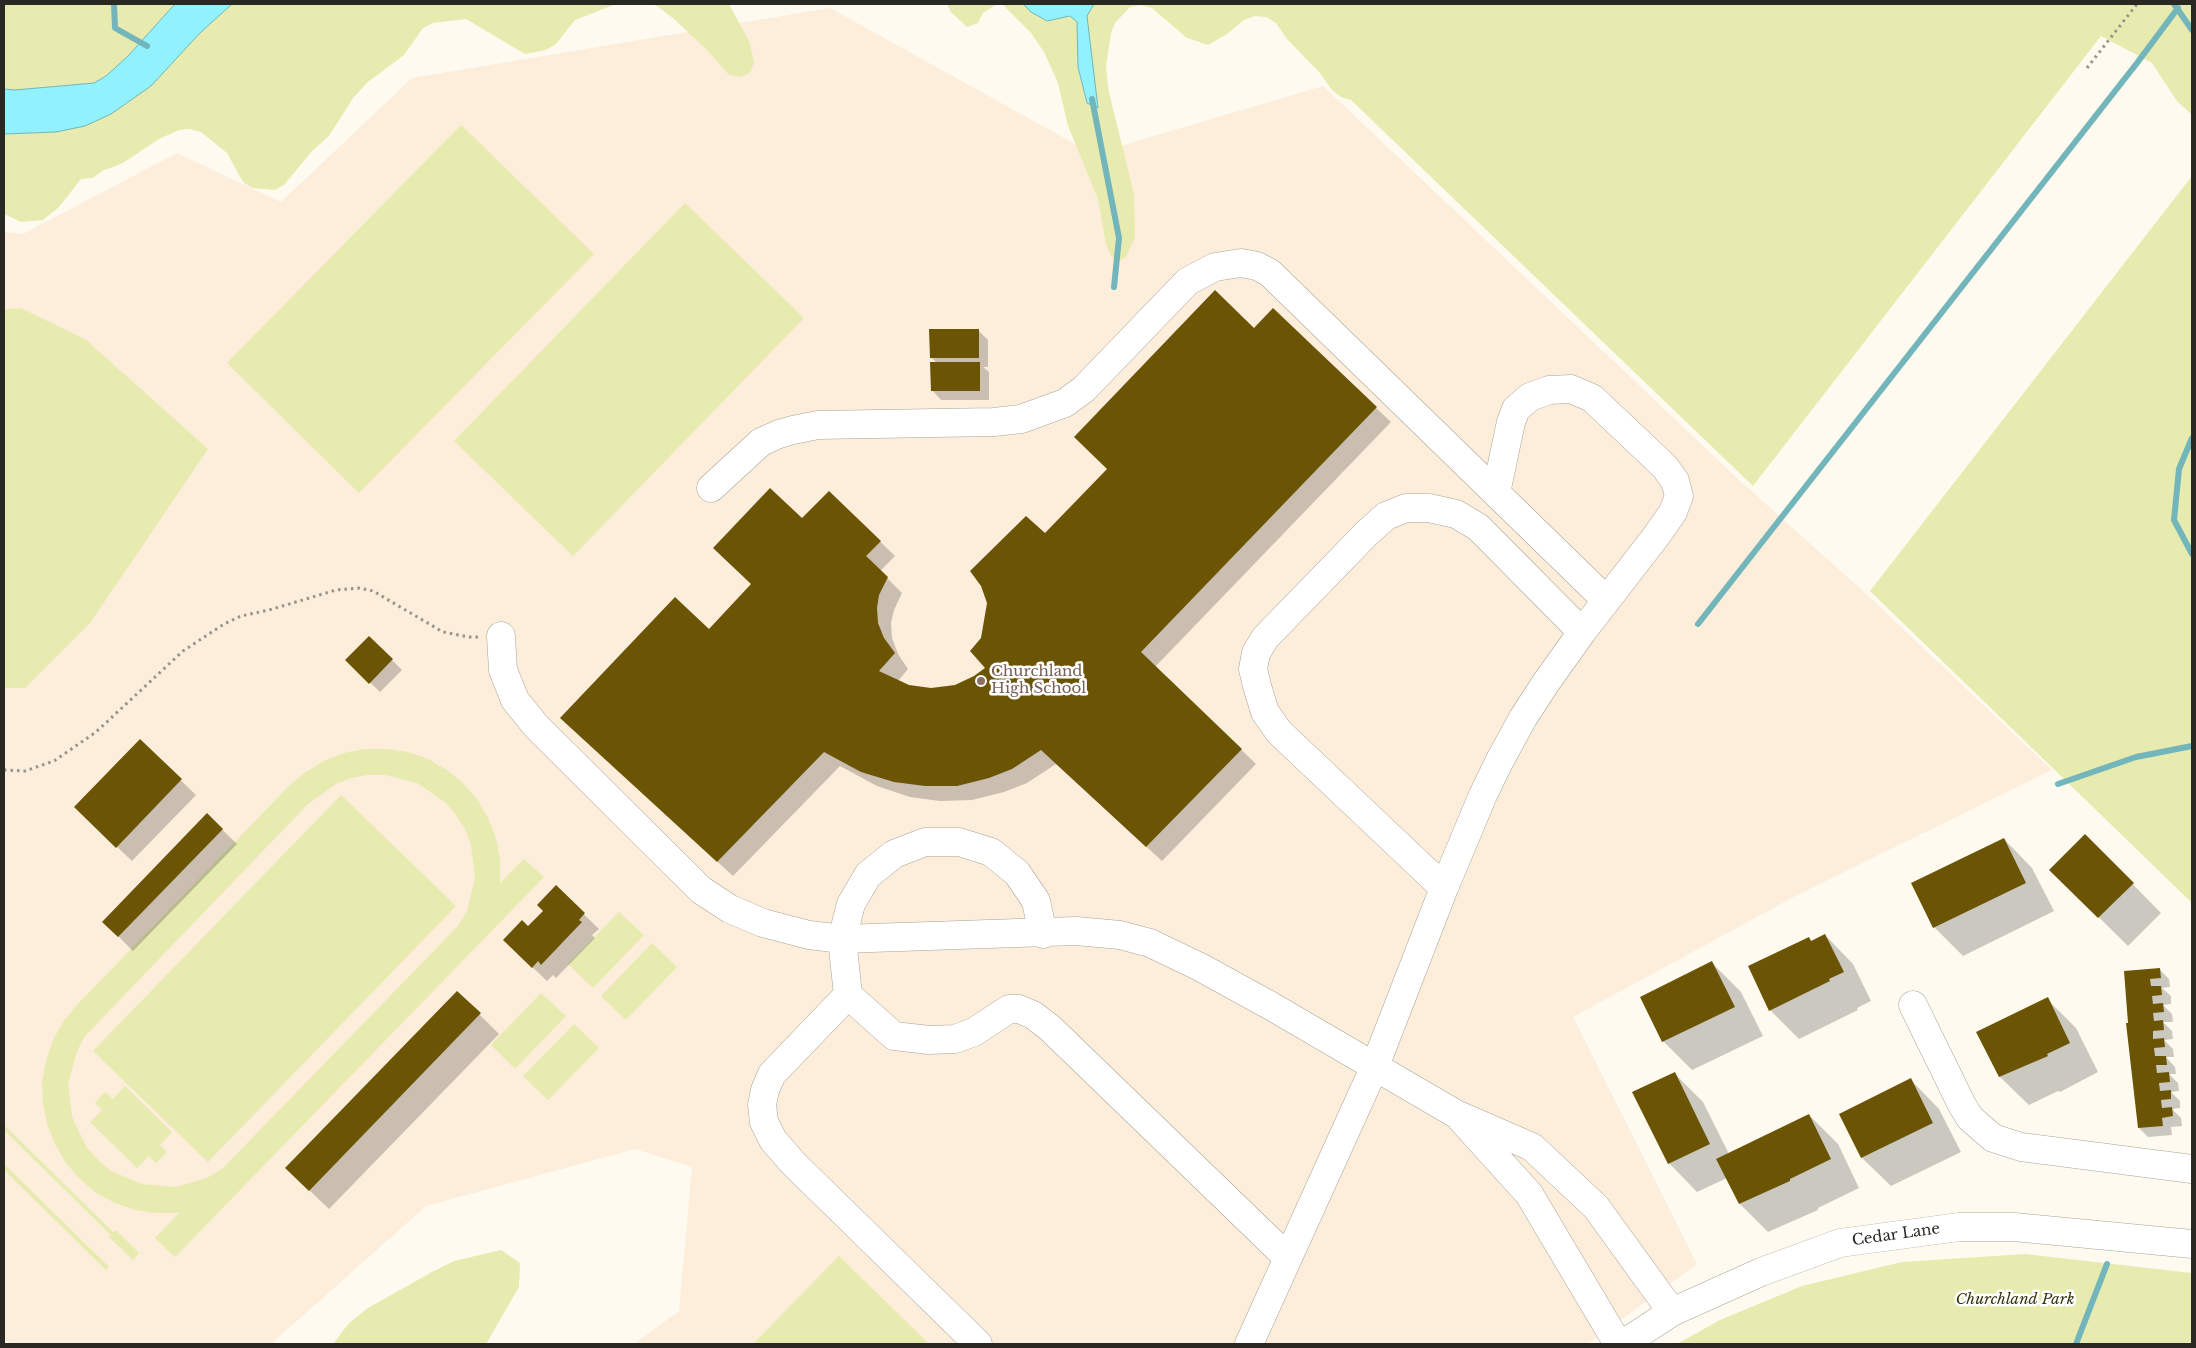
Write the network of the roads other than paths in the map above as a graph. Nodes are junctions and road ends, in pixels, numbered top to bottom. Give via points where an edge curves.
1 (711, 488) dead end
2 (1496, 493) junction
3 (1606, 600) junction
4 (1582, 632) junction
5 (501, 636) road end
6 (1444, 888) junction
7 (1043, 934) junction
8 (842, 939) junction
9 (848, 995) junction
10 (1913, 1005) dead end
11 (1375, 1066) junction
12 (1456, 1114) junction
13 (2192, 1169) edge
14 (2192, 1244) edge
15 (1288, 1258) junction
16 (1672, 1312) junction
17 (978, 1344) edge
18 (1249, 1344) edge
19 (1618, 1344) edge
20 (1623, 1344) edge

1 - 2 street via 761,442 794,430 818,425 994,422 1020,418 1057,406 1084,389 1188,281 1215,267 1241,263 1270,273
2 - 3 street
2 - 3 street via 1516,409 1530,397 1549,390 1572,388 1592,398 1665,467 1675,481 1679,496 1673,512
3 - 4 street
4 - 6 street via 1505,751
4 - 6 street via 1478,527 1456,514 1429,508 1406,508 1386,516 1367,533 1265,638 1256,653 1253,668 1257,686 1265,712 1279,732
5 - 8 street via 503,670 515,700 536,726 701,890 730,909 763,924
6 - 11 street
7 - 8 street
7 - 8 street via 1036,901 1017,873 990,852 959,842 925,842 894,854 868,875 851,904
7 - 11 street via 1085,932 1120,935 1150,943 1208,971
8 - 9 street
9 - 15 street via 894,1036 929,1040 955,1039 974,1032 1008,1009 1034,1015
9 - 17 street via 772,1074 762,1105 764,1122 773,1140 794,1163
10 - 13 street via 1962,1105 1970,1118 1993,1138 2022,1147
11 - 12 street
11 - 15 street
12 - 16 street via 1532,1146 1596,1207
12 - 19 street via 1529,1194
14 - 16 street, Cedar Lane via 2014,1227 1959,1227 1898,1234 1840,1243 1761,1272
15 - 18 street
16 - 20 street, Cedar Lane

